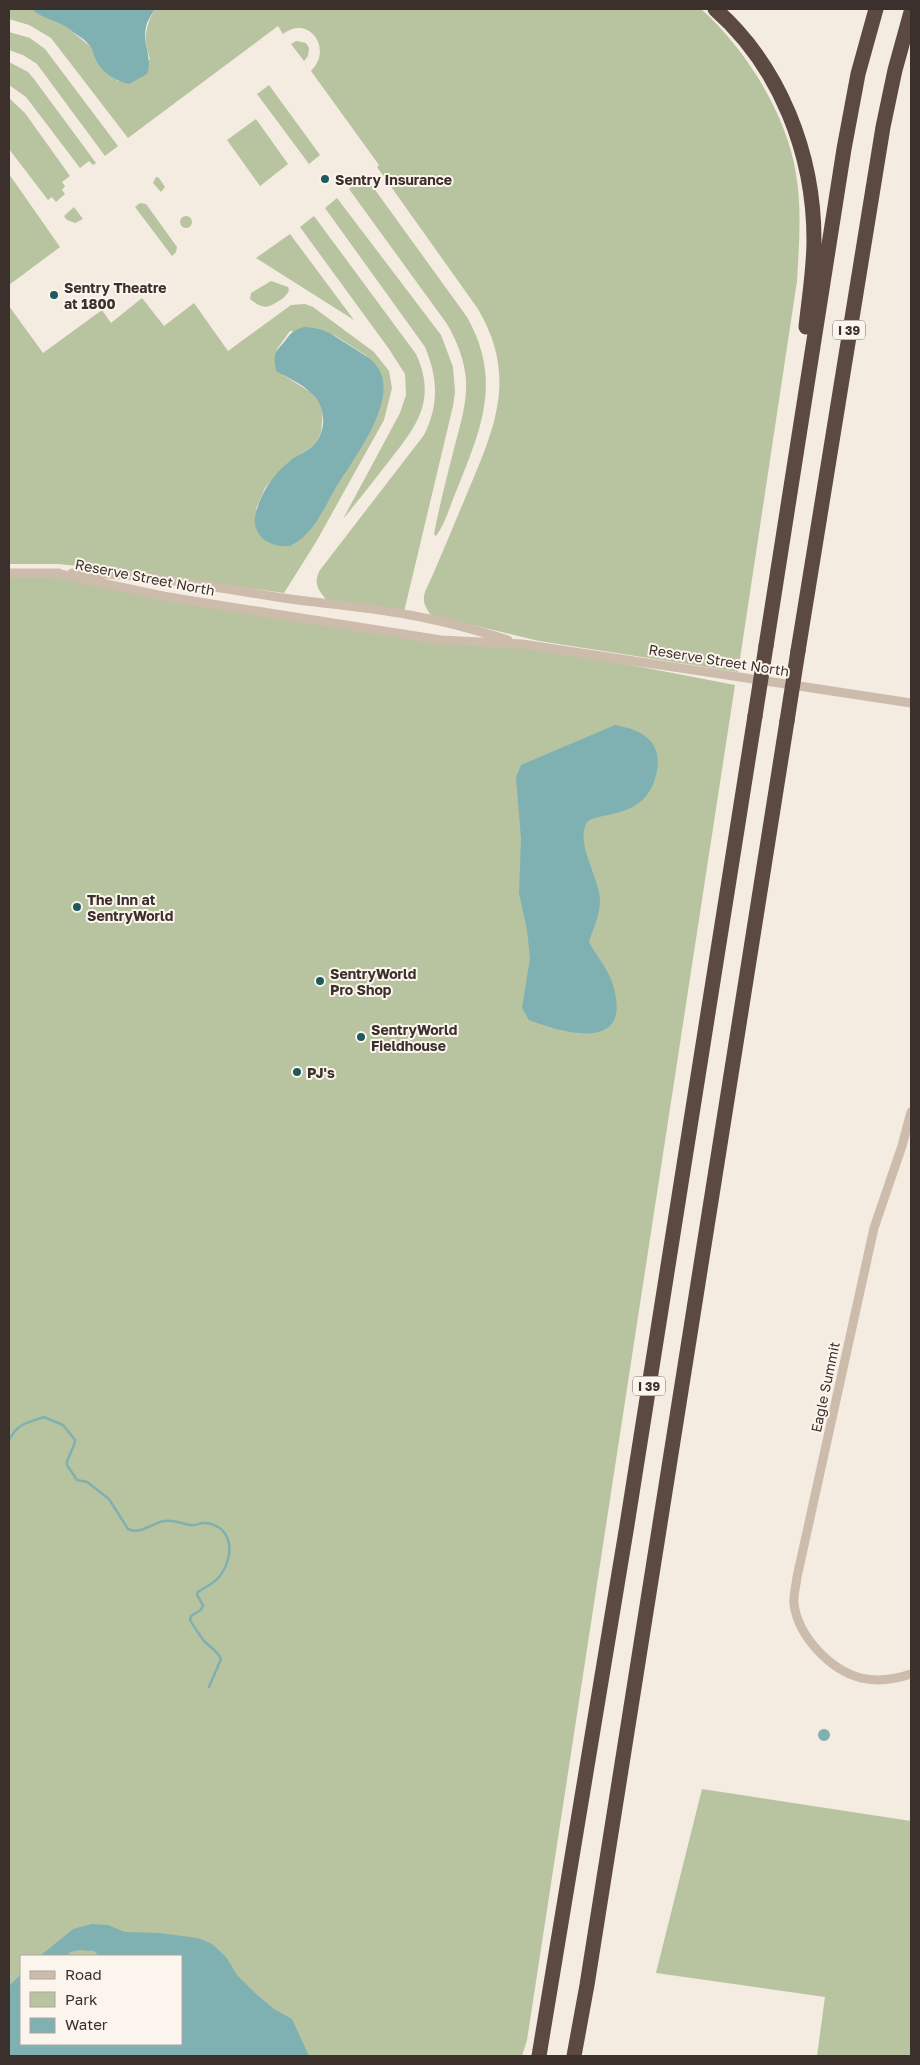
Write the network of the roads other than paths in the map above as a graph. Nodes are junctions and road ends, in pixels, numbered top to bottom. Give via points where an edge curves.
1 (715, 9) edge
2 (876, 9) edge
3 (911, 12) edge
4 (800, 430) junction
5 (54, 573) junction
6 (9, 574) edge
7 (522, 644) junction
8 (911, 703) edge
9 (911, 1112) edge
10 (911, 1674) edge
11 (539, 2056) edge
12 (574, 2056) edge

1 - 4 highway via 753,50 775,85 795,128 810,188 813,262 794,414
2 - 4 highway, I 39 via 847,129
3 - 12 highway, I 39, bridge via 883,127
4 - 11 highway, I 39, bridge via 624,1545
5 - 6 street
5 - 7 street, Reserve Street North via 167,597 441,640
5 - 7 street, Reserve Street North via 164,580 431,618
7 - 8 street, Reserve Street North
9 - 10 street, Eagle Summit via 874,1228 794,1603 800,1624 819,1652 844,1671 861,1678

